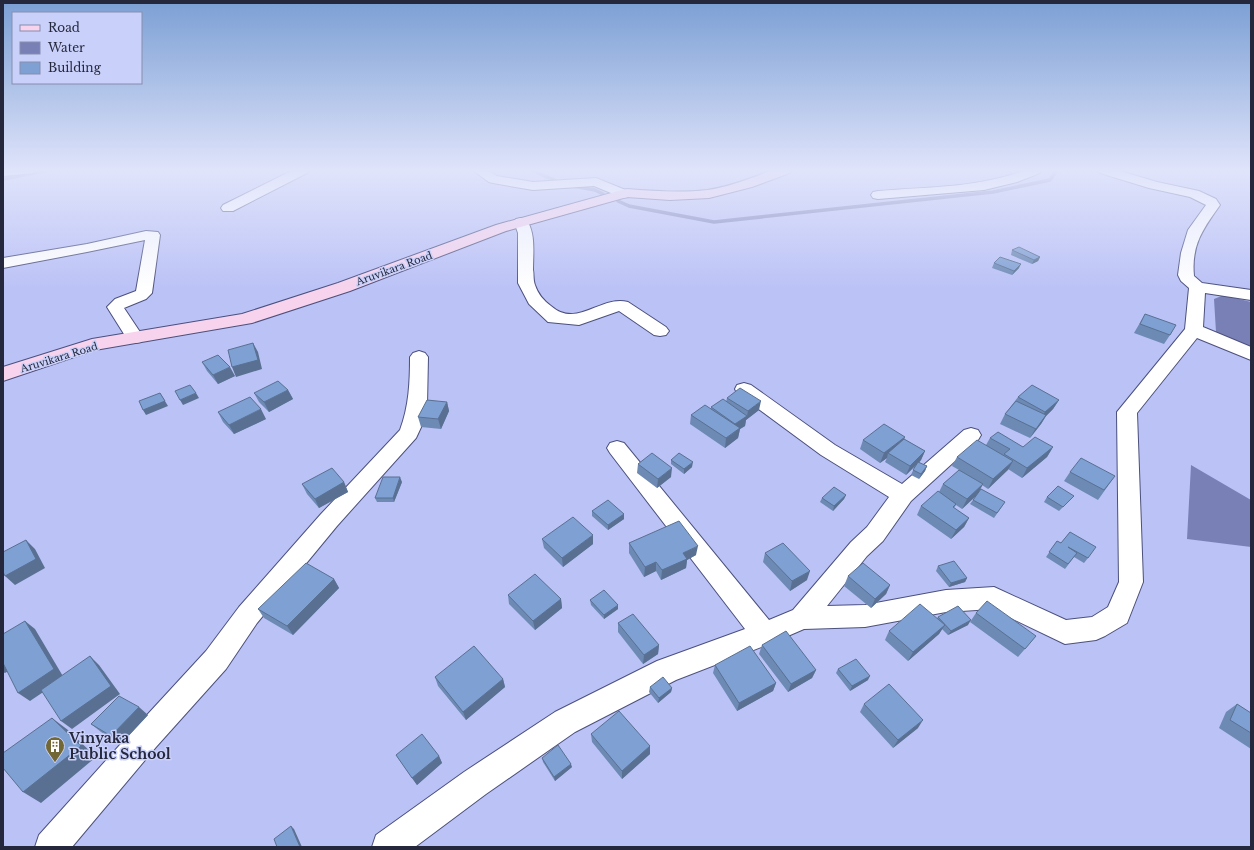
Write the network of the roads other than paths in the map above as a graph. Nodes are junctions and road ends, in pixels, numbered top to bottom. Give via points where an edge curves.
1 (566, 210) edge
2 (1208, 210) edge
3 (521, 222) junction
4 (3, 263) edge
5 (1197, 287) junction
6 (1251, 295) edge
7 (1194, 330) junction
8 (660, 331) dead end
9 (135, 338) junction
10 (1251, 354) edge
11 (420, 357) dead end
12 (3, 374) edge
13 (744, 389) edge
14 (971, 435) dead end
15 (617, 448) dead end
16 (903, 495) junction
17 (802, 618) junction
18 (765, 634) junction
19 (51, 847) edge
20 (388, 847) edge

1 - 3 main road, Aruvikara Road
2 - 5 street via 1196,226 1190,242 1186,274
3 - 8 street via 525,233 526,283 535,301 554,318 579,320 607,308 622,305
3 - 9 main road, Aruvikara Road via 246,319
4 - 9 street via 146,234 153,235 144,293 115,307
5 - 6 street
5 - 7 street
7 - 10 street
7 - 17 street via 1127,412 1131,582 1118,615 1096,628 1065,632 994,598 946,602 865,616
9 - 12 main road, Aruvikara Road via 92,345
11 - 19 street via 419,400 409,433 319,532 248,615 216,660
13 - 16 street via 828,450
14 - 16 street
15 - 18 street
16 - 17 street via 876,534 859,549
17 - 18 street
18 - 20 street via 666,670 565,722 475,783

